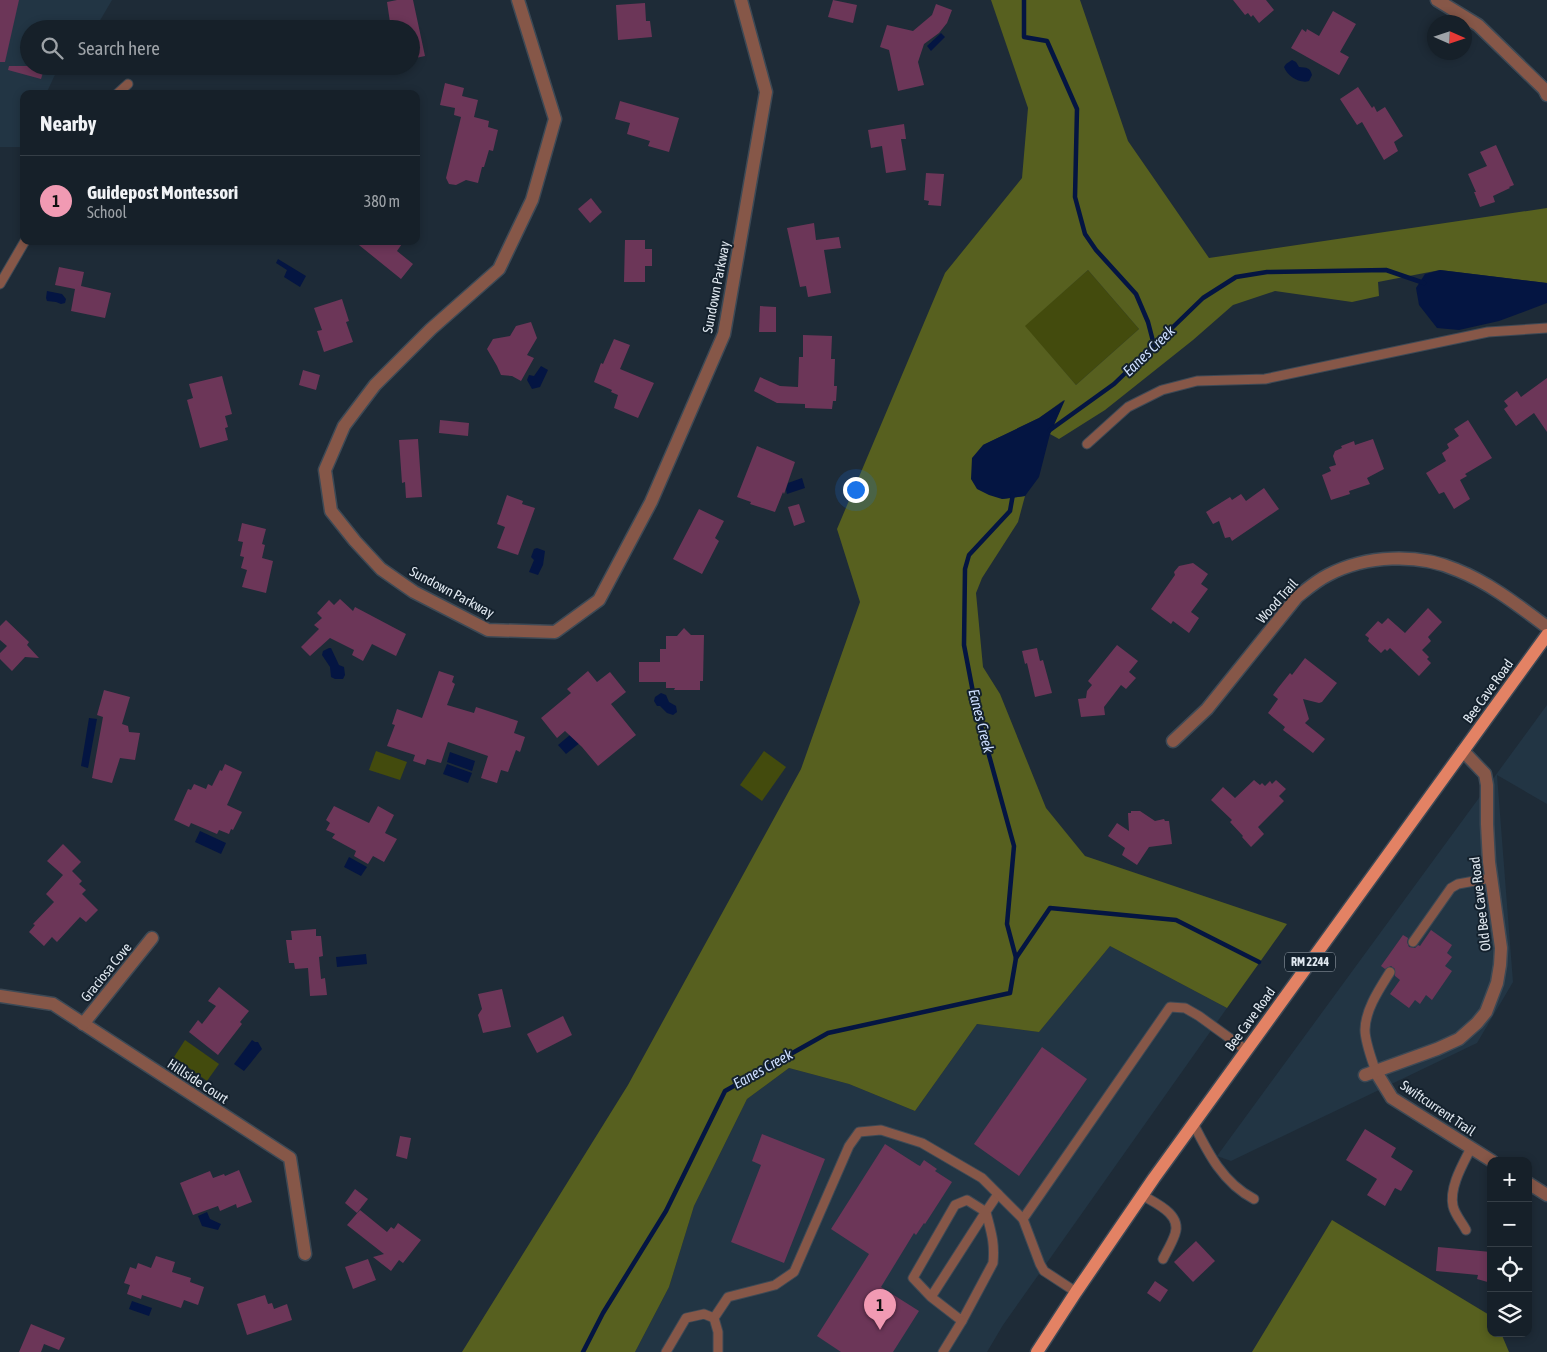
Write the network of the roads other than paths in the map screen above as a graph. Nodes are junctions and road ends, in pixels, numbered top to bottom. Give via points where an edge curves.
1 (518, 0) edge
2 (741, 0) edge
3 (1437, 0) edge
4 (128, 84) dead end
5 (121, 90) edge
6 (1547, 95) edge
7 (23, 245) edge
8 (0, 284) edge
9 (1547, 328) edge
10 (1087, 444) dead end
11 (1547, 627) edge
12 (1547, 635) edge
13 (1172, 741) dead end
14 (1463, 751) junction
15 (1491, 878) junction
16 (152, 938) dead end
17 (1413, 942) dead end
18 (1390, 972) dead end
19 (0, 996) edge
20 (83, 1024) junction
21 (1246, 1050) junction
22 (1370, 1074) junction
23 (1193, 1123) junction
24 (1471, 1148) junction
25 (1487, 1158) edge
26 (1532, 1186) edge
27 (998, 1194) junction
28 (1142, 1194) junction
29 (1547, 1195) edge
30 (1254, 1199) dead end
31 (986, 1212) junction
32 (1023, 1219) junction
33 (1466, 1230) dead end
34 (305, 1254) dead end
35 (1163, 1260) dead end
36 (1076, 1292) junction
37 (931, 1297) junction
38 (714, 1318) junction
39 (962, 1321) junction
40 (666, 1352) edge
41 (718, 1352) edge
42 (943, 1352) edge
43 (1037, 1352) edge

1 - 2 street, Sundown Parkway via 555,119 532,200 499,269 375,384 344,426 325,470 331,511 381,569 407,588 488,630 555,632 599,600 651,502 724,334 766,92
3 - 6 street via 1478,25
4 - 5 lane
7 - 8 lane
9 - 10 lane via 1488,332 1265,380 1197,381 1162,390 1128,407
11 - 13 street, Wood Trail via 1492,588 1440,564 1395,559 1349,566 1313,584 1297,597 1207,709
12 - 14 main road, Bee Cave Road / RM 2244
14 - 15 street, Old Bee Cave Road via 1486,779
14 - 21 main road, Bee Cave Road / RM 2244
15 - 17 lane via 1450,888
15 - 22 street, Old Bee Cave Road via 1501,948 1497,983 1486,1012 1459,1039
16 - 20 street, Graciosa Cove
18 - 22 lane via 1376,994 1366,1020
19 - 20 street, Hillside Court via 52,1004
20 - 34 street, Hillside Court via 290,1158
21 - 23 main road, Bee Cave Road / RM 2244
21 - 32 lane via 1185,1008 1170,1007
22 - 24 street, Swiftcurrent Trail via 1392,1098
23 - 28 main road, Bee Cave Road / RM 2244
23 - 30 lane via 1225,1178
24 - 25 street, Swiftcurrent Trail
24 - 33 lane via 1452,1196 1453,1208
26 - 29 street
27 - 31 lane
27 - 32 lane
27 - 38 lane via 982,1178 922,1144 881,1130 859,1132 849,1146 794,1272 775,1285 728,1297
28 - 35 lane via 1175,1220 1176,1232
28 - 36 main road, Bee Cave Road / RM 2244
31 - 37 lane
31 - 37 lane via 967,1200 955,1205 913,1278
31 - 39 lane via 994,1240 993,1263
32 - 36 lane via 1040,1264 1049,1275
36 - 43 main road, Bee Cave Road / RM 2244
37 - 39 lane
38 - 40 lane via 704,1314 686,1318
38 - 41 lane
39 - 42 lane

